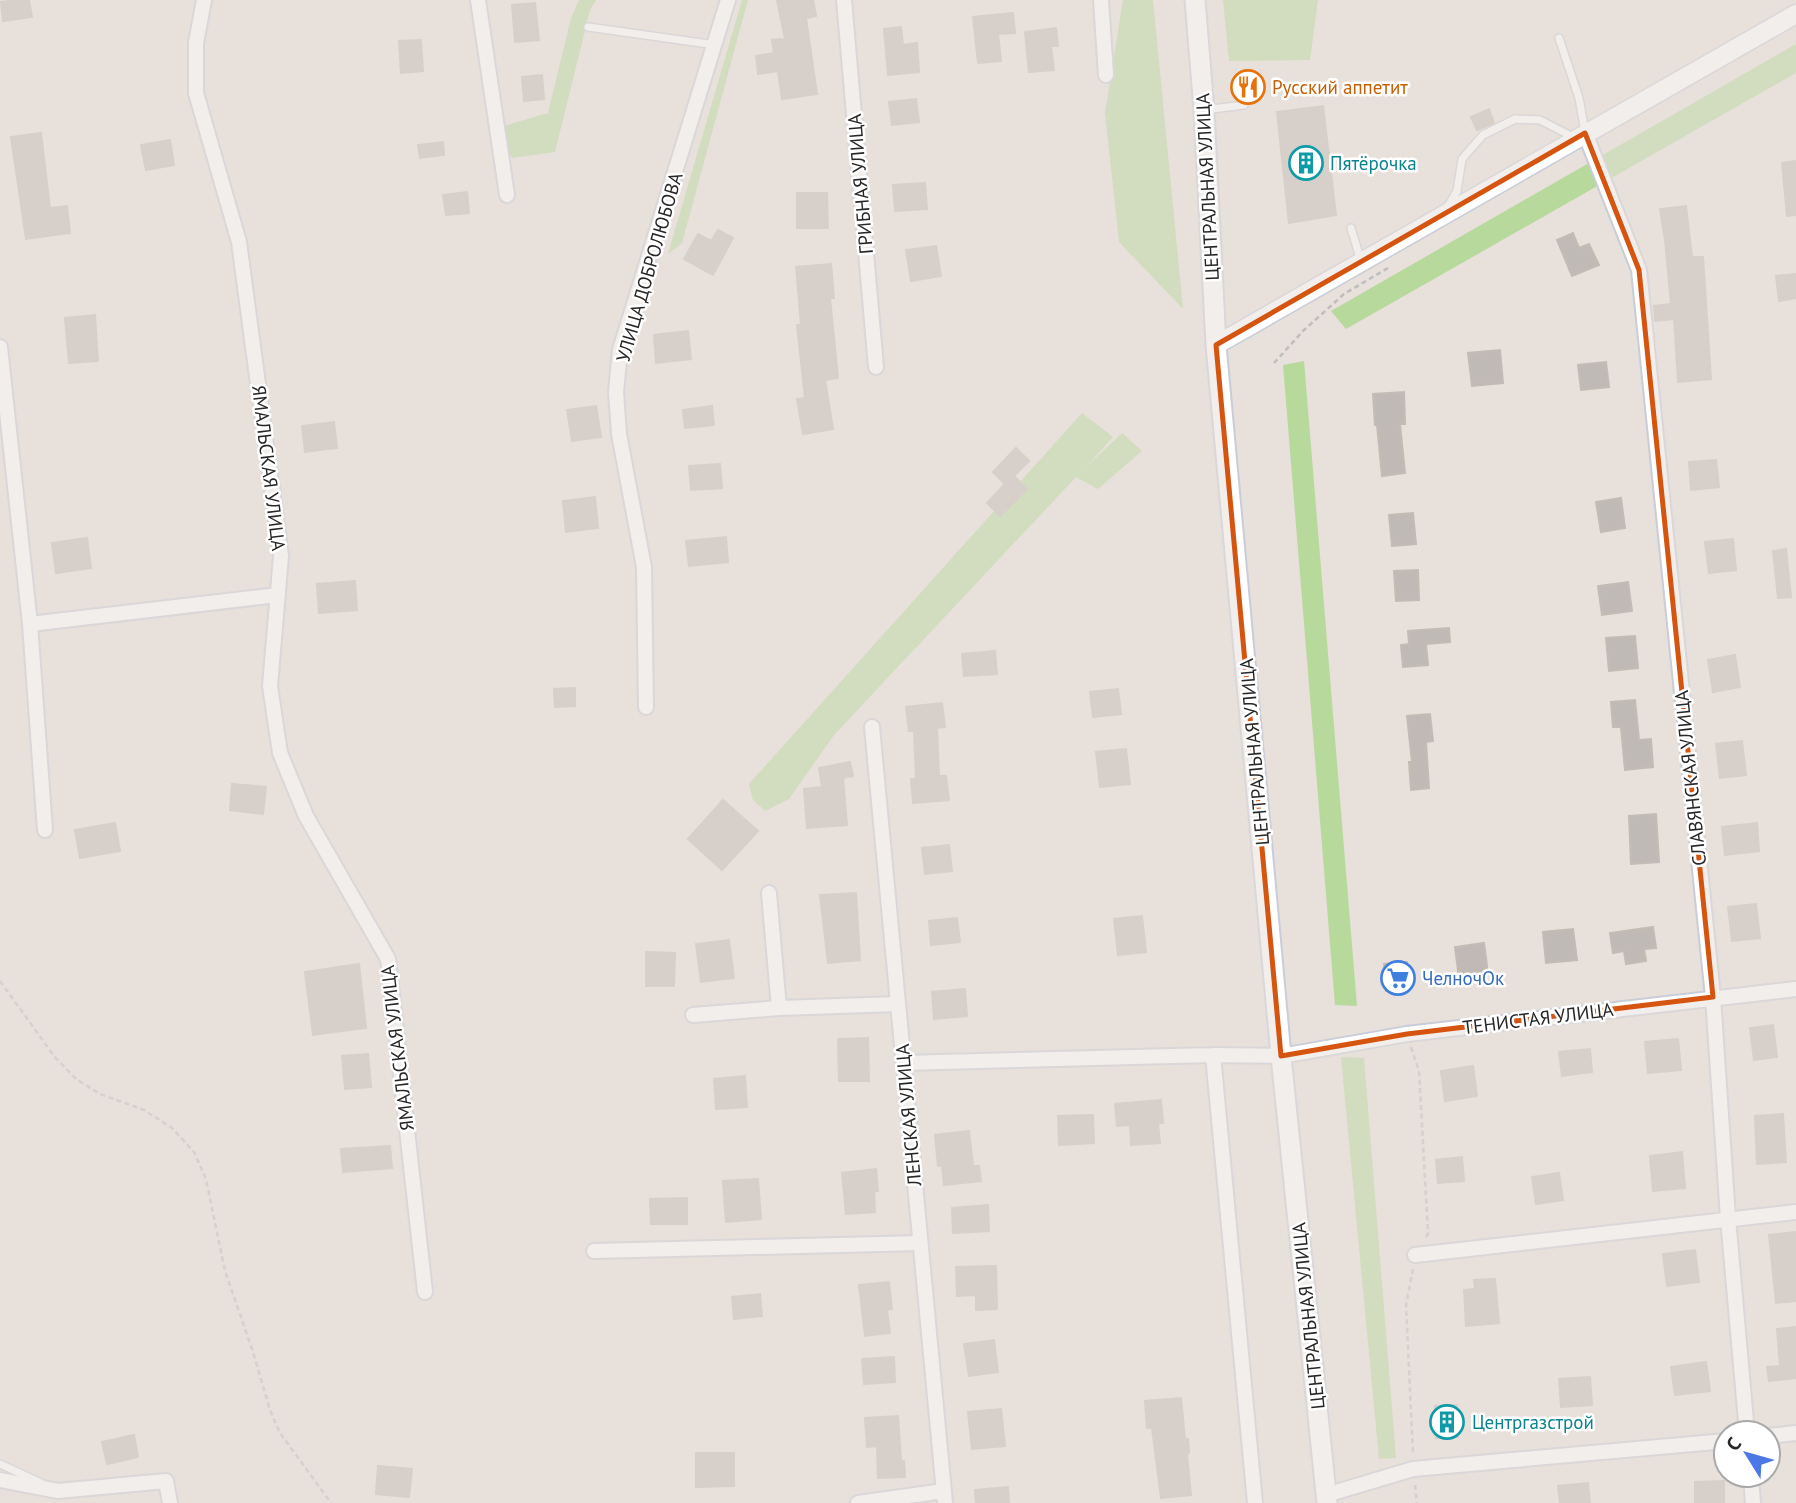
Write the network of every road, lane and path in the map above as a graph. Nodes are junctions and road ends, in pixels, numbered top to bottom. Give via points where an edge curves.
1 (204, 0) edge
2 (478, 0) edge
3 (728, 0) edge
4 (844, 0) edge
5 (1101, 0) edge
6 (1195, 0) edge
7 (1796, 14) edge
8 (588, 27) dead end
9 (1559, 38) dead end
10 (716, 45) junction
11 (1106, 75) dead end
12 (1244, 105) dead end
13 (1204, 110) junction
14 (1581, 136) junction
15 (507, 195) dead end
16 (1444, 214) junction
17 (1351, 228) dead end
18 (1361, 261) junction
19 (1391, 266) dead end
20 (1216, 345) junction
21 (0, 347) edge
22 (1274, 363) dead end
23 (876, 367) dead end
24 (278, 595) junction
25 (30, 624) junction
26 (646, 707) dead end
27 (872, 727) dead end
28 (45, 830) dead end
29 (769, 893) dead end
30 (0, 981) edge
31 (1796, 989) edge
32 (1713, 998) junction
33 (898, 1004) junction
34 (779, 1008) junction
35 (693, 1015) dead end
36 (1408, 1034) junction
37 (1213, 1055) junction
38 (1282, 1056) junction
39 (903, 1063) junction
40 (1796, 1212) edge
41 (1728, 1218) junction
42 (920, 1243) junction
43 (594, 1251) dead end
44 (1415, 1255) junction
45 (425, 1292) dead end
46 (1746, 1419) edge
47 (1712, 1442) edge
48 (0, 1464) edge
49 (1413, 1469) junction
50 (0, 1480) edge
51 (58, 1491) junction
52 (944, 1497) edge
53 (1326, 1499) edge
54 (170, 1503) edge
55 (331, 1503) edge
56 (858, 1503) edge
57 (1255, 1503) edge
58 (1417, 1503) edge

1 - 24 street, ЯМАЛЬСКАЯ УЛИЦА via 196,43 196,93 239,242 281,556
2 - 15 street
3 - 10 street, УЛИЦА ДОБРОЛЮБОВА
4 - 23 street, ГРИБНАЯ УЛИЦА
5 - 11 street
6 - 13 main road, ЦЕНТРАЛЬНАЯ УЛИЦА
7 - 14 street
8 - 10 lane
9 - 14 lane via 1576,89
10 - 26 street, УЛИЦА ДОБРОЛЮБОВА via 621,350 616,392 619,434 645,567
12 - 13 lane
13 - 20 main road, ЦЕНТРАЛЬНАЯ УЛИЦА
14 - 16 street
14 - 16 lane via 1540,120 1516,119 1483,135 1462,159 1457,191
14 - 32 street, СЛАВЯНСКАЯ УЛИЦА via 1639,270
16 - 18 street
17 - 18 lane
18 - 20 street
19 - 22 path via 1344,294
20 - 38 main road, ЦЕНТРАЛЬНАЯ УЛИЦА
21 - 25 street
24 - 25 street
24 - 45 street, ЯМАЛЬСКАЯ УЛИЦА via 270,686 280,753 306,816 388,959
25 - 28 street
27 - 33 street, ЛЕНСКАЯ УЛИЦА
29 - 34 street
30 - 55 path via 76,1079 100,1094 144,1110 172,1128 194,1152 206,1179 225,1271 270,1410 280,1433
31 - 32 street, ТЕНИСТАЯ УЛИЦА
32 - 36 street, ТЕНИСТАЯ УЛИЦА
32 - 41 street, СЛАВЯНСКАЯ УЛИЦА
33 - 34 street
33 - 39 street, ЛЕНСКАЯ УЛИЦА
34 - 35 street
36 - 38 street, ТЕНИСТАЯ УЛИЦА
36 - 44 path via 1419,1071 1429,1233
37 - 38 street, ТЕНИСТАЯ УЛИЦА
37 - 39 street, ТЕНИСТАЯ УЛИЦА
37 - 57 street
38 - 53 main road, ЦЕНТРАЛЬНАЯ УЛИЦА
39 - 42 street, ЛЕНСКАЯ УЛИЦА
40 - 41 street
41 - 44 street
41 - 46 street, СЛАВЯНСКАЯ УЛИЦА
42 - 43 street
42 - 52 street, ЛЕНСКАЯ УЛИЦА
44 - 49 path via 1406,1305
47 - 49 street
48 - 51 lane
49 - 53 street
49 - 58 path
50 - 51 street
51 - 54 street via 166,1481
52 - 56 street

